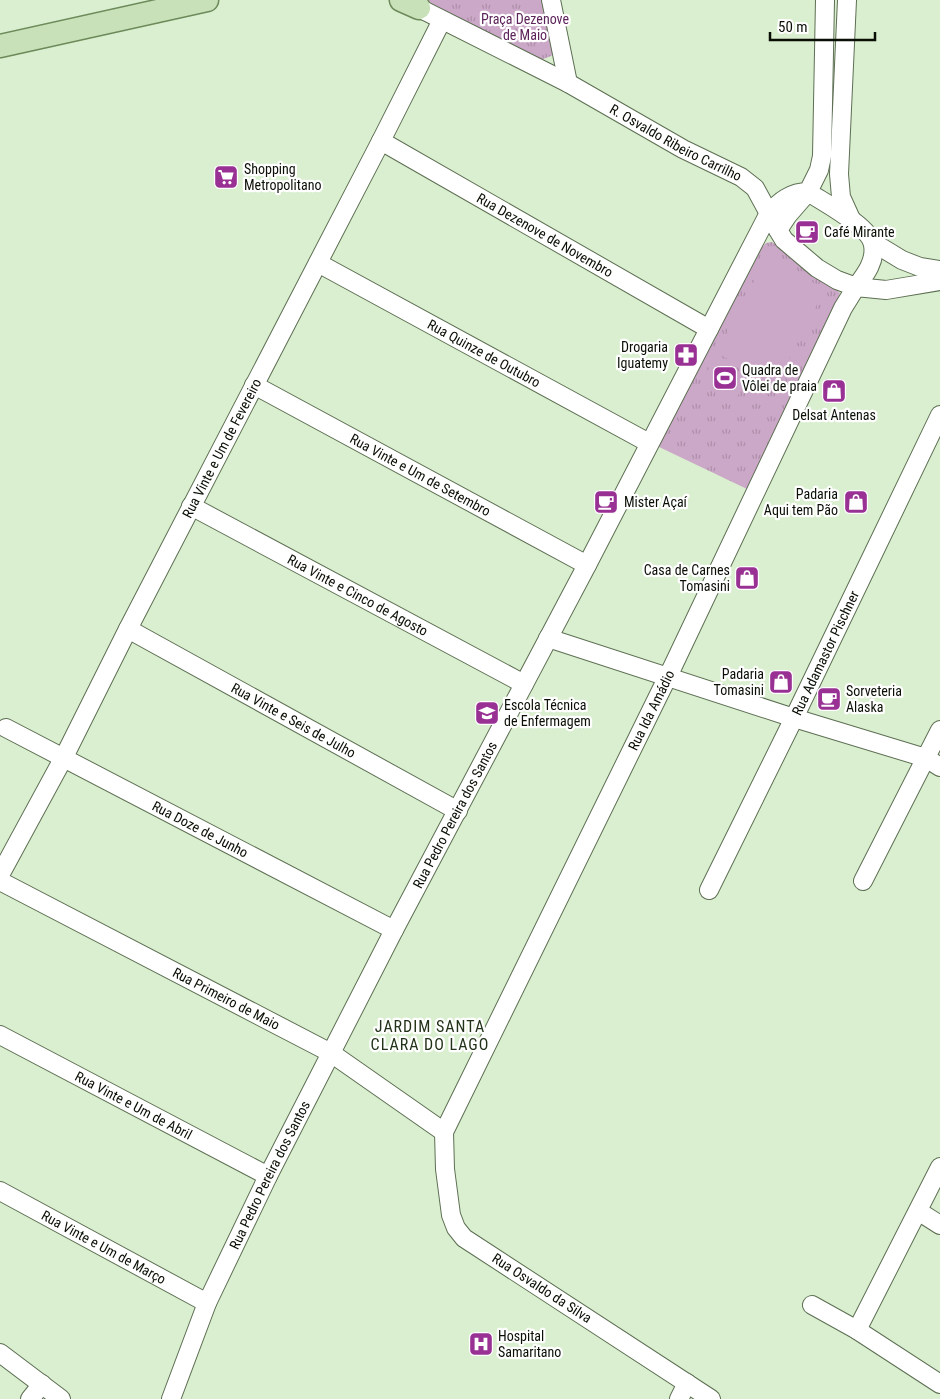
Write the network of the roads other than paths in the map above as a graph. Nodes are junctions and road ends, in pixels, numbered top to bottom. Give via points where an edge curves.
1 (207, 0) edge
2 (551, 0) edge
3 (826, 0) edge
4 (847, 0) edge
5 (413, 3) edge
6 (442, 20) junction
7 (0, 46) edge
8 (568, 83) junction
9 (381, 141) junction
10 (808, 192) junction
11 (769, 213) junction
12 (851, 219) junction
13 (778, 230) junction
14 (874, 243) junction
15 (318, 263) junction
16 (940, 270) edge
17 (940, 281) edge
18 (856, 287) junction
19 (709, 329) junction
20 (254, 385) junction
21 (940, 415) edge
22 (649, 443) junction
23 (191, 506) junction
24 (587, 565) junction
25 (128, 629) junction
26 (548, 638) junction
27 (668, 676) junction
28 (524, 684) junction
29 (794, 718) junction
30 (6, 728) dead end
31 (940, 730) edge
32 (64, 757) junction
33 (933, 762) edge
34 (458, 810) junction
35 (0, 875) edge
36 (0, 881) edge
37 (863, 881) dead end
38 (709, 890) dead end
39 (394, 930) junction
40 (0, 1035) edge
41 (331, 1053) junction
42 (444, 1132) junction
43 (940, 1167) edge
44 (268, 1176) junction
45 (0, 1191) edge
46 (918, 1211) junction
47 (940, 1226) edge
48 (207, 1303) junction
49 (812, 1306) dead end
50 (857, 1330) junction
51 (0, 1353) edge
52 (687, 1383) junction
53 (42, 1384) junction
54 (940, 1384) edge
55 (30, 1399) edge
56 (61, 1399) edge
57 (171, 1399) edge
58 (679, 1399) edge
59 (711, 1399) edge

1 - 7 main road
2 - 8 street
3 - 10 street via 822,156
4 - 12 street via 839,174 841,197
5 - 6 street, R. Osvaldo Ribeiro Carrilho
6 - 8 street, R. Osvaldo Ribeiro Carrilho
6 - 9 street, Rua Vinte e Um de Fevereiro
8 - 11 street, R. Osvaldo Ribeiro Carrilho via 741,177 755,188
9 - 15 street, Rua Vinte e Um de Fevereiro
9 - 19 street, Rua Dezenove de Novembro
10 - 11 street via 795,194
10 - 12 street
10 - 13 street
11 - 13 street, R. Osvaldo Ribeiro Carrilho
11 - 19 street, Rua Pedro Pereira dos Santos
12 - 14 street
13 - 18 street, R. Osvaldo Ribeiro Carrilho via 784,240 817,268
14 - 16 street via 902,260
14 - 18 street, Rua Ida Amádio via 873,257
15 - 20 street, Rua Vinte e Um de Fevereiro
15 - 22 street, Rua Quinze de Outubro
17 - 18 street, R. Osvaldo Ribeiro Carrilho via 886,290
18 - 27 street, Rua Ida Amádio via 843,308
19 - 22 street, Rua Pedro Pereira dos Santos
20 - 23 street, Rua Vinte e Um de Fevereiro
20 - 24 street, Rua Vinte e Um de Setembro
21 - 29 street, Rua Adamastor Pischner
22 - 24 street, Rua Pedro Pereira dos Santos
23 - 25 street, Rua Vinte e Um de Fevereiro
23 - 28 street, Rua Vinte e Cinco de Agosto
24 - 26 street, Rua Pedro Pereira dos Santos
25 - 32 street, Rua Vinte e Um de Fevereiro
25 - 34 street, Rua Vinte e Seis de Julho
26 - 27 street
26 - 28 street, Rua Pedro Pereira dos Santos
27 - 29 street
27 - 42 street, Rua Ida Amádio
28 - 34 street, Rua Pedro Pereira dos Santos
29 - 33 street
29 - 38 street, Rua Adamastor Pischner
30 - 32 street, Rua Doze de Junho
31 - 33 street
32 - 35 street, Rua Vinte e Um de Fevereiro
32 - 39 street, Rua Doze de Junho
33 - 37 street
34 - 39 street, Rua Pedro Pereira dos Santos
36 - 41 street, Rua Primeiro de Maio
39 - 41 street, Rua Pedro Pereira dos Santos
40 - 44 street, Rua Vinte e Um de Abril
41 - 42 street, Rua Primeiro de Maio
41 - 44 street, Rua Pedro Pereira dos Santos
42 - 52 street, Rua Osvaldo da Silva via 451,1215 464,1238
43 - 46 street
44 - 48 street, Rua Pedro Pereira dos Santos
45 - 48 street, Rua Vinte e Um de Março
46 - 47 street
46 - 50 street
48 - 57 street, Rua Pedro Pereira dos Santos
49 - 50 street
50 - 54 street
51 - 53 street
52 - 58 street
52 - 59 street, Rua Osvaldo da Silva
53 - 55 street
53 - 56 street

